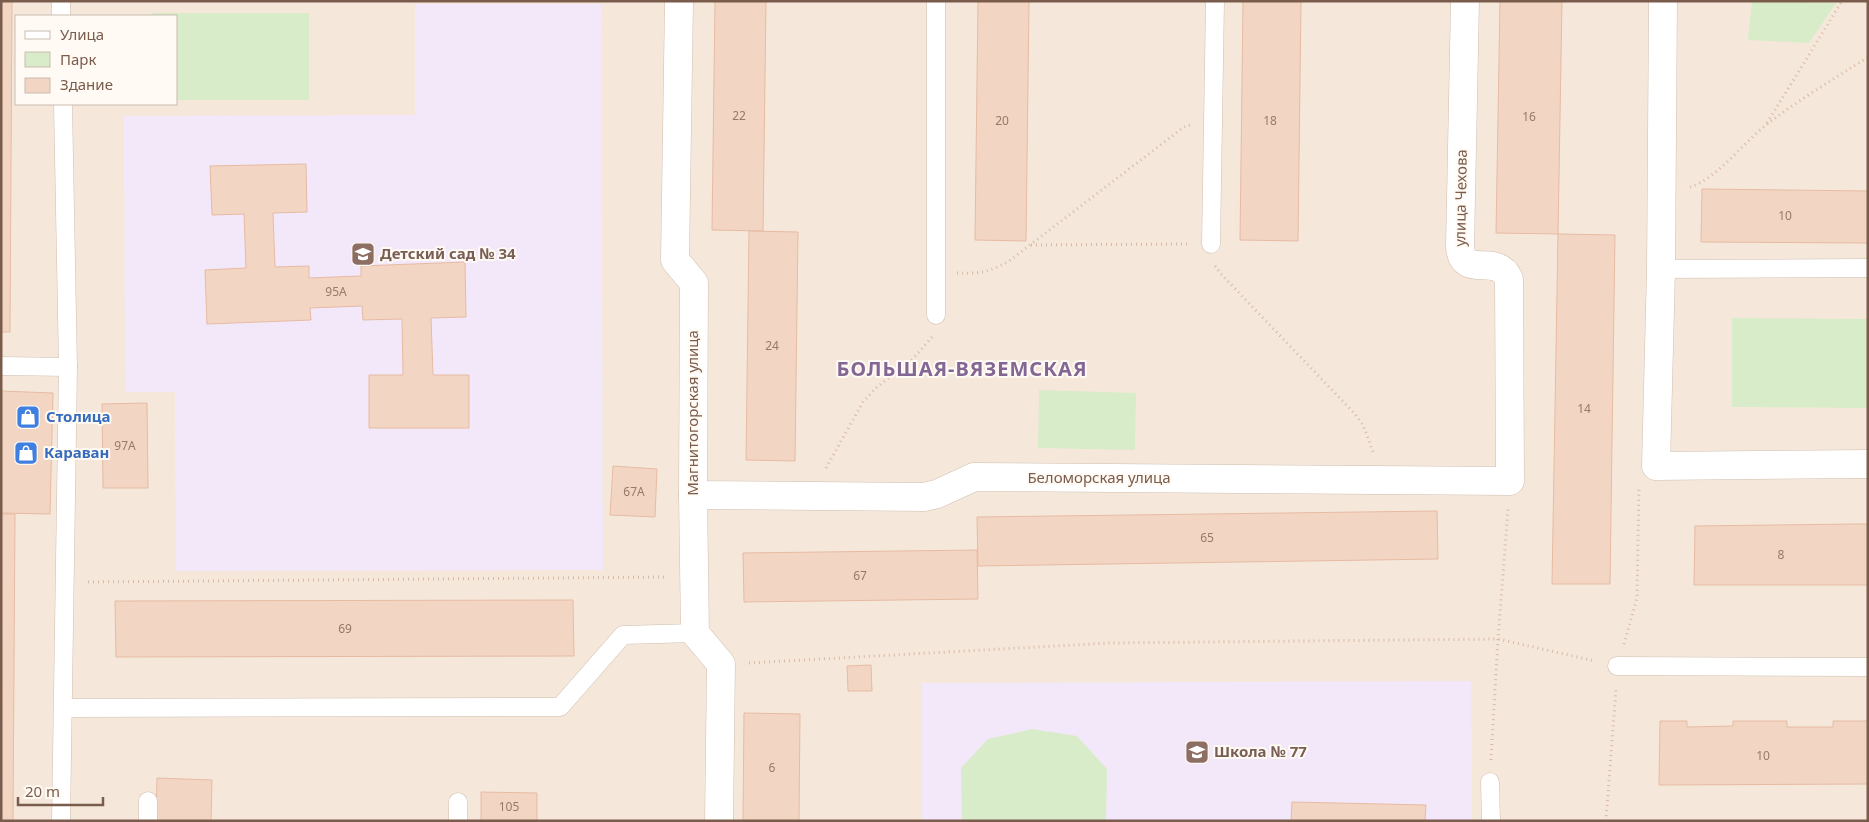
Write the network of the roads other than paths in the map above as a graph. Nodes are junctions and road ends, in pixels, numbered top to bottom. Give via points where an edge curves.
1 (61, 1) edge
2 (680, 1) edge
3 (936, 1) edge
4 (1215, 1) edge
5 (1465, 1) edge
6 (1663, 1) edge
7 (62, 15) edge
8 (63, 105) edge
9 (1211, 244) road end
10 (1868, 268) edge
11 (1661, 269) junction
12 (936, 315) road end
13 (1, 366) edge
14 (68, 367) junction
15 (1868, 464) edge
16 (1510, 481) joint
17 (692, 495) junction
18 (695, 633) junction
19 (1617, 666) road end
20 (1868, 667) edge
21 (63, 708) junction
22 (1490, 782) road end
23 (148, 801) dead end
24 (458, 802) dead end
25 (61, 821) edge
26 (148, 821) edge
27 (458, 821) edge
28 (719, 821) edge
29 (1491, 821) edge

1 - 7 lane
2 - 17 street, Магнитогорская улица via 675,260 694,283
3 - 12 lane
4 - 9 lane
5 - 16 street, улица Чехова via 1460,247 1463,260 1468,264 1498,266 1509,279
6 - 11 street
8 - 14 lane
10 - 11 lane
11 - 15 street via 1656,466
13 - 14 lane
14 - 21 lane
16 - 17 street, Беломорская улица via 974,477 924,497
17 - 18 street, Магнитогорская улица
18 - 21 lane via 623,635 560,707
18 - 28 street via 722,664
19 - 20 lane
21 - 25 lane
22 - 29 lane
23 - 26 lane
24 - 27 lane

